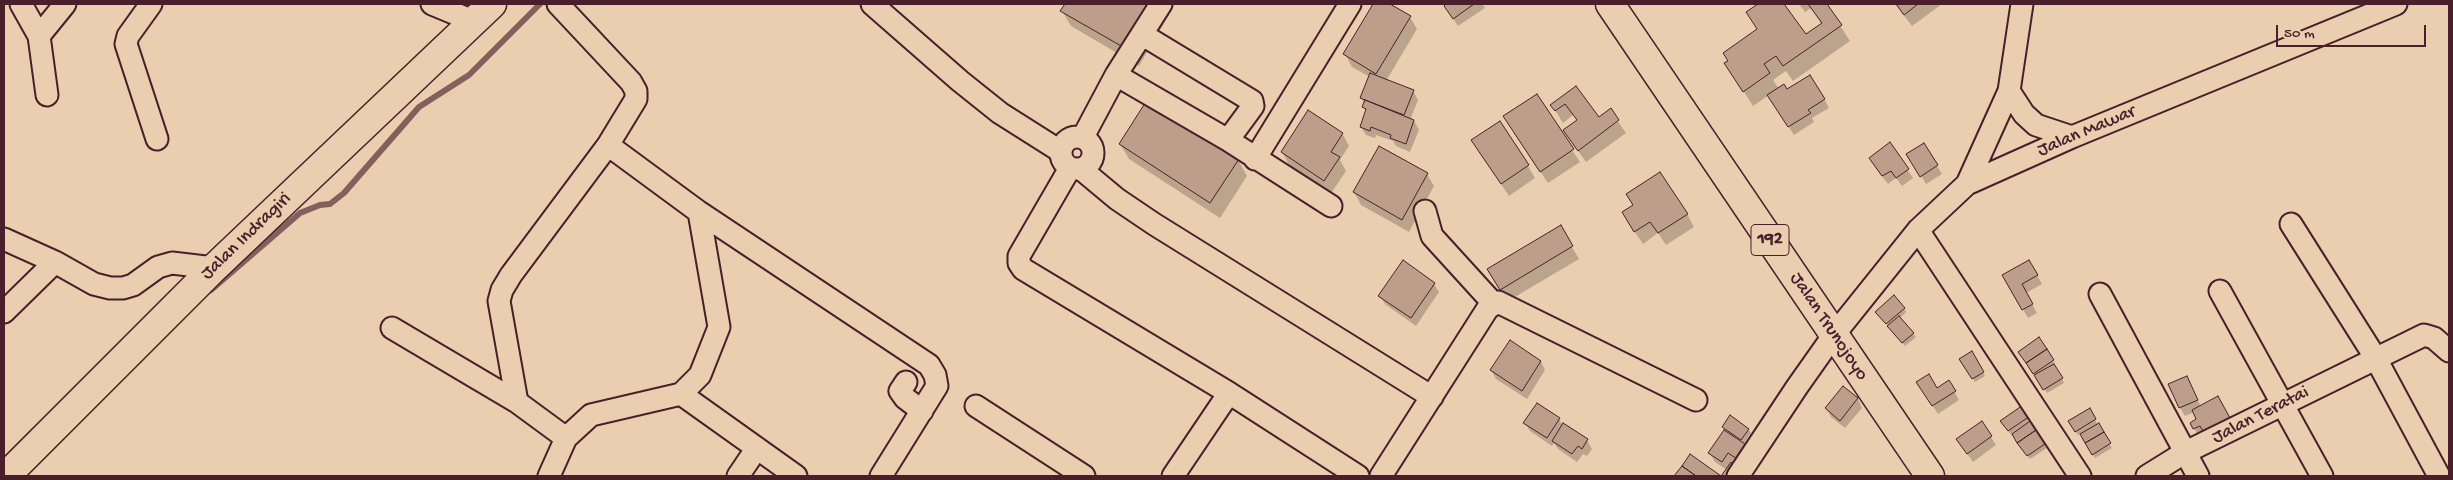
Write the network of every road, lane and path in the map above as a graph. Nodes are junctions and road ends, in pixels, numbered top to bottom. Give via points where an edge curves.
1 (20, 4) edge
2 (65, 4) edge
3 (151, 4) edge
4 (432, 4) edge
5 (558, 4) edge
6 (872, 4) edge
7 (1161, 4) edge
8 (1350, 4) edge
9 (1610, 4) edge
10 (2022, 4) edge
11 (2396, 4) edge
12 (483, 12) edge
13 (1143, 35) junction
14 (39, 36) junction
15 (1116, 75) junction
16 (2009, 91) junction
17 (47, 95) dead end
18 (1083, 137) junction
19 (2072, 137) junction
20 (157, 139) dead end
21 (1228, 140) junction
22 (608, 145) junction
23 (1255, 159) junction
24 (1070, 163) junction
25 (1968, 184) junction
26 (1332, 206) dead end
27 (1425, 211) dead end
28 (699, 212) junction
29 (2291, 224) dead end
30 (1918, 230) junction
31 (4, 239) edge
32 (55, 262) junction
33 (214, 268) junction
34 (2220, 291) dead end
35 (2100, 294) dead end
36 (1493, 303) junction
37 (4, 312) edge
38 (392, 328) dead end
39 (1833, 336) junction
40 (2449, 351) edge
41 (2376, 357) junction
42 (906, 382) dead end
43 (1228, 393) junction
44 (681, 394) junction
45 (1432, 397) junction
46 (1696, 400) dead end
47 (517, 402) junction
48 (2282, 405) junction
49 (976, 406) dead end
50 (922, 411) junction
51 (566, 438) junction
52 (757, 448) junction
53 (2184, 453) junction
54 (6, 476) edge
55 (549, 476) edge
56 (738, 476) edge
57 (796, 476) edge
58 (881, 476) edge
59 (1084, 476) edge
60 (1173, 476) edge
61 (1358, 476) edge
62 (1381, 476) edge
63 (1738, 476) edge
64 (1930, 476) edge
65 (2080, 476) edge
66 (2147, 476) edge
67 (2198, 476) edge
68 (2322, 476) edge
69 (2439, 476) edge

1 - 14 street
2 - 14 street
3 - 20 street via 128,36 126,44
4 - 12 street
5 - 22 street via 636,91 636,99
6 - 24 street via 960,81
7 - 13 street
8 - 23 street
9 - 39 street, Jalan Trunojoyo / 192
10 - 16 street
11 - 19 street, Jalan Mawar
12 - 33 street, Jalan Indragiri
13 - 15 street
13 - 21 street via 1252,101 1253,106
14 - 17 street
15 - 18 street
15 - 21 street
16 - 19 street via 2024,114 2036,125
16 - 25 street
18 - 24 street via 1073,136 1064,142
18 - 24 street via 1091,144 1094,154 1090,164
19 - 25 street, Jalan Mawar
21 - 23 street
22 - 28 street
22 - 47 street via 502,290 499,301
23 - 26 street
24 - 43 street via 1019,256 1022,269
24 - 45 street via 1146,219
25 - 30 street, Jalan Mawar
27 - 36 street via 1432,236
28 - 44 street via 718,327 700,375
28 - 50 street via 929,365 937,386
29 - 41 street
30 - 39 street, Jalan Mawar
30 - 65 street
31 - 32 street
32 - 33 street via 94,284 116,288 133,285 158,267 172,263
32 - 37 street
33 - 54 street, Jalan Indragiri
34 - 48 street
35 - 53 street
36 - 45 street
36 - 46 street via 1498,302
38 - 47 street
39 - 63 street, Jalan Mawar
39 - 64 street, Jalan Trunojoyo / 192
40 - 41 street, Jalan Teratai via 2434,338 2424,335
41 - 48 street, Jalan Teratai
41 - 69 street
42 - 50 street via 900,391
43 - 60 street
43 - 61 street
44 - 51 street via 600,411
44 - 52 street
45 - 62 street
47 - 51 street
48 - 53 street, Jalan Teratai
48 - 68 street
49 - 59 street
50 - 58 street
51 - 55 street
52 - 56 street
52 - 57 street
53 - 66 street, Jalan Teratai
53 - 67 street

